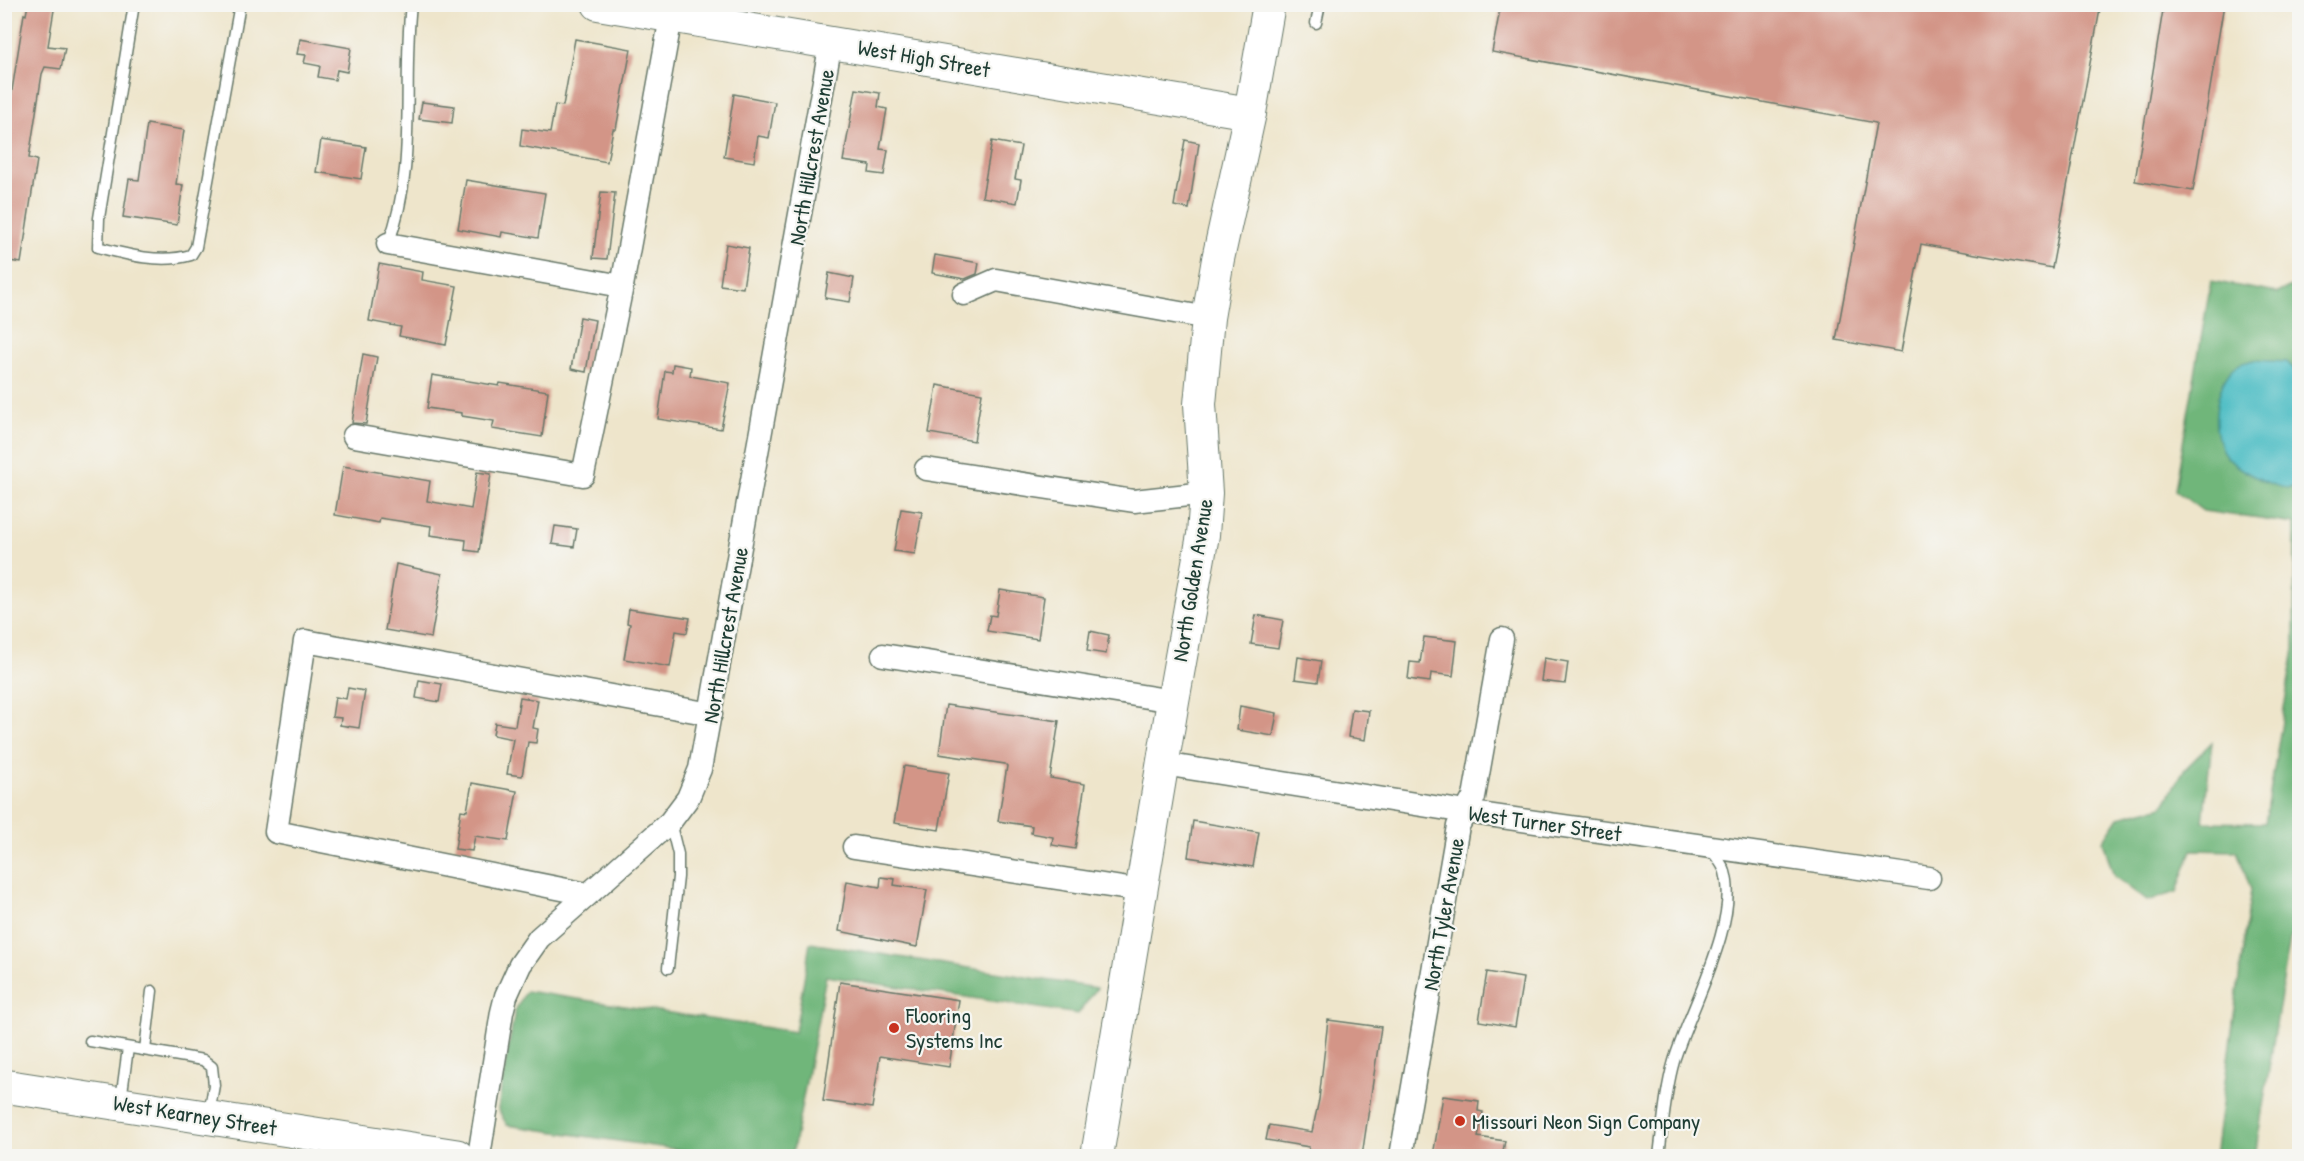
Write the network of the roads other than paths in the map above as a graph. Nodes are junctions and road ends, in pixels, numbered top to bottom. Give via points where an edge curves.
1 (134, 4) edge
2 (240, 4) edge
3 (411, 4) edge
4 (598, 4) edge
5 (1269, 4) edge
6 (1320, 4) edge
7 (671, 16) junction
8 (1316, 23) dead end
9 (831, 42) junction
10 (1250, 113) junction
11 (388, 244) joint
12 (622, 286) junction
13 (964, 294) dead end
14 (1208, 318) junction
15 (354, 436) dead end
16 (926, 469) dead end
17 (1206, 493) junction
18 (1502, 639) dead end
19 (883, 655) dead end
20 (1173, 701) junction
21 (711, 714) junction
22 (1163, 764) junction
23 (1466, 812) junction
24 (670, 822) junction
25 (1709, 846) junction
26 (854, 847) dead end
27 (1929, 878) dead end
28 (1142, 891) junction
29 (587, 894) junction
30 (668, 968) dead end
31 (152, 991) dead end
32 (90, 1041) dead end
33 (128, 1048) junction
34 (145, 1050) junction
35 (4, 1086) edge
36 (121, 1104) junction
37 (209, 1118) junction
38 (457, 1156) edge
39 (479, 1156) edge
40 (1097, 1156) edge
41 (1401, 1156) edge
42 (1659, 1156) edge

1 - 2 lane via 99,218 98,248 125,255 176,259 191,255 196,247
3 - 11 lane via 404,190
4 - 7 street, West High Street
5 - 10 street, North Golden Avenue
6 - 8 lane
7 - 9 street, West High Street
7 - 12 street
9 - 10 street, West High Street
9 - 21 street, North Hillcrest Avenue
10 - 14 street, North Golden Avenue
11 - 12 street
12 - 15 street via 583,475
13 - 14 street via 996,280
14 - 17 street, North Golden Avenue via 1200,404
16 - 17 street via 1134,501
17 - 20 street, North Golden Avenue via 1203,535
18 - 23 street, North Tyler Avenue via 1474,797
19 - 20 street
20 - 22 street, North Golden Avenue
21 - 24 street, North Hillcrest Avenue via 695,784
21 - 29 street via 304,641 276,832
22 - 23 street, West Turner Street
22 - 28 street, North Golden Avenue
23 - 25 street, West Turner Street
23 - 41 street, North Tyler Avenue via 1458,826
24 - 29 street, North Hillcrest Avenue
24 - 30 lane via 678,854 678,877
25 - 27 street, West Turner Street
25 - 42 lane via 1725,871 1729,904 1673,1063
26 - 28 street
28 - 40 street, North Golden Avenue
29 - 39 street, North Hillcrest Avenue via 538,938 513,980 502,1012
31 - 34 lane
32 - 33 lane
33 - 34 lane
33 - 36 lane
34 - 37 lane via 203,1060 212,1067 214,1085
35 - 36 main road, West Kearney Street
36 - 37 main road, West Kearney Street
37 - 38 main road, West Kearney Street

